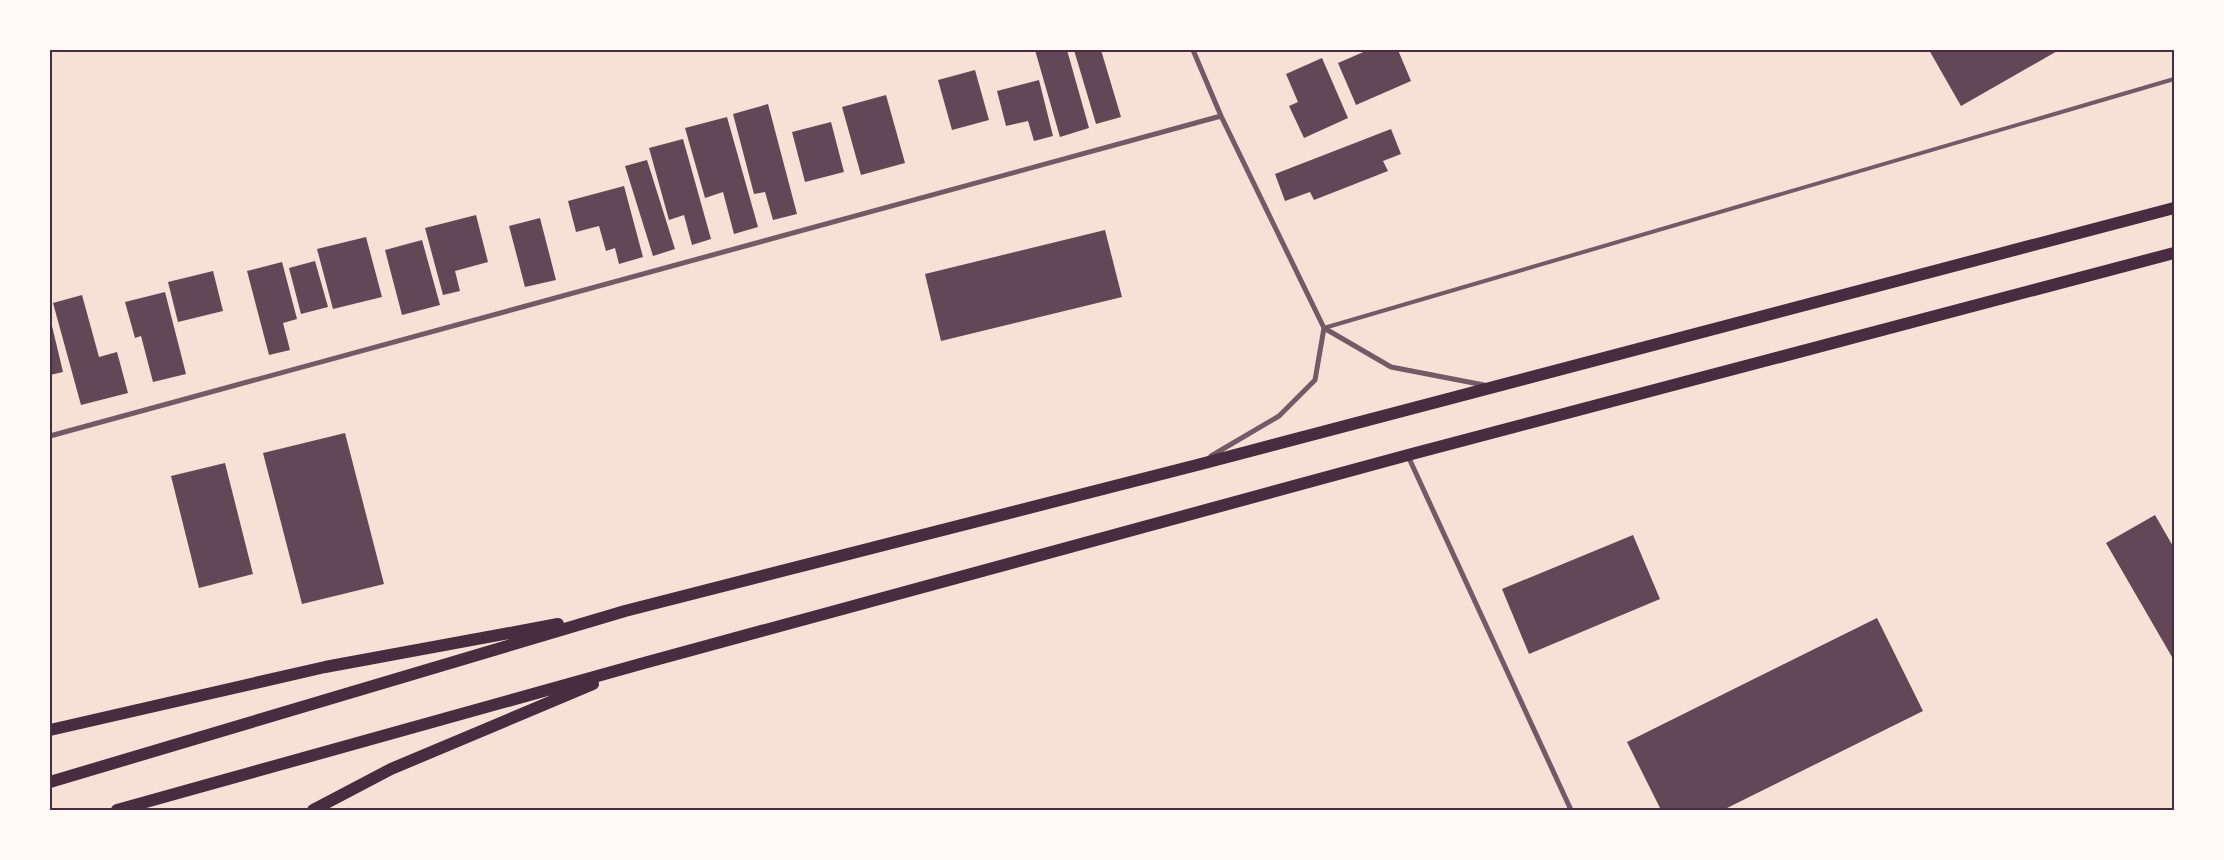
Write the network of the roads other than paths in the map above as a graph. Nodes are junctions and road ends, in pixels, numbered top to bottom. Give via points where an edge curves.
1 (1193, 50) edge
2 (2174, 79) edge
3 (1221, 116) junction
4 (2174, 208) edge
5 (2174, 253) edge
6 (1324, 328) junction
7 (1494, 387) junction
8 (50, 436) edge
9 (1408, 455) junction
10 (1197, 465) junction
11 (625, 611) junction
12 (644, 663) junction
13 (50, 730) edge
14 (50, 782) edge
15 (117, 810) edge
16 (313, 810) edge
17 (1571, 810) edge

1 - 3 street
2 - 6 lane
3 - 6 street
3 - 8 street
4 - 7 main road
5 - 9 main road
6 - 7 street via 1390,367
6 - 10 street via 1314,380 1279,416
7 - 10 main road
9 - 12 main road
9 - 17 street
10 - 11 main road
11 - 13 main road via 325,667
11 - 14 main road
12 - 15 main road
12 - 16 main road via 391,769

